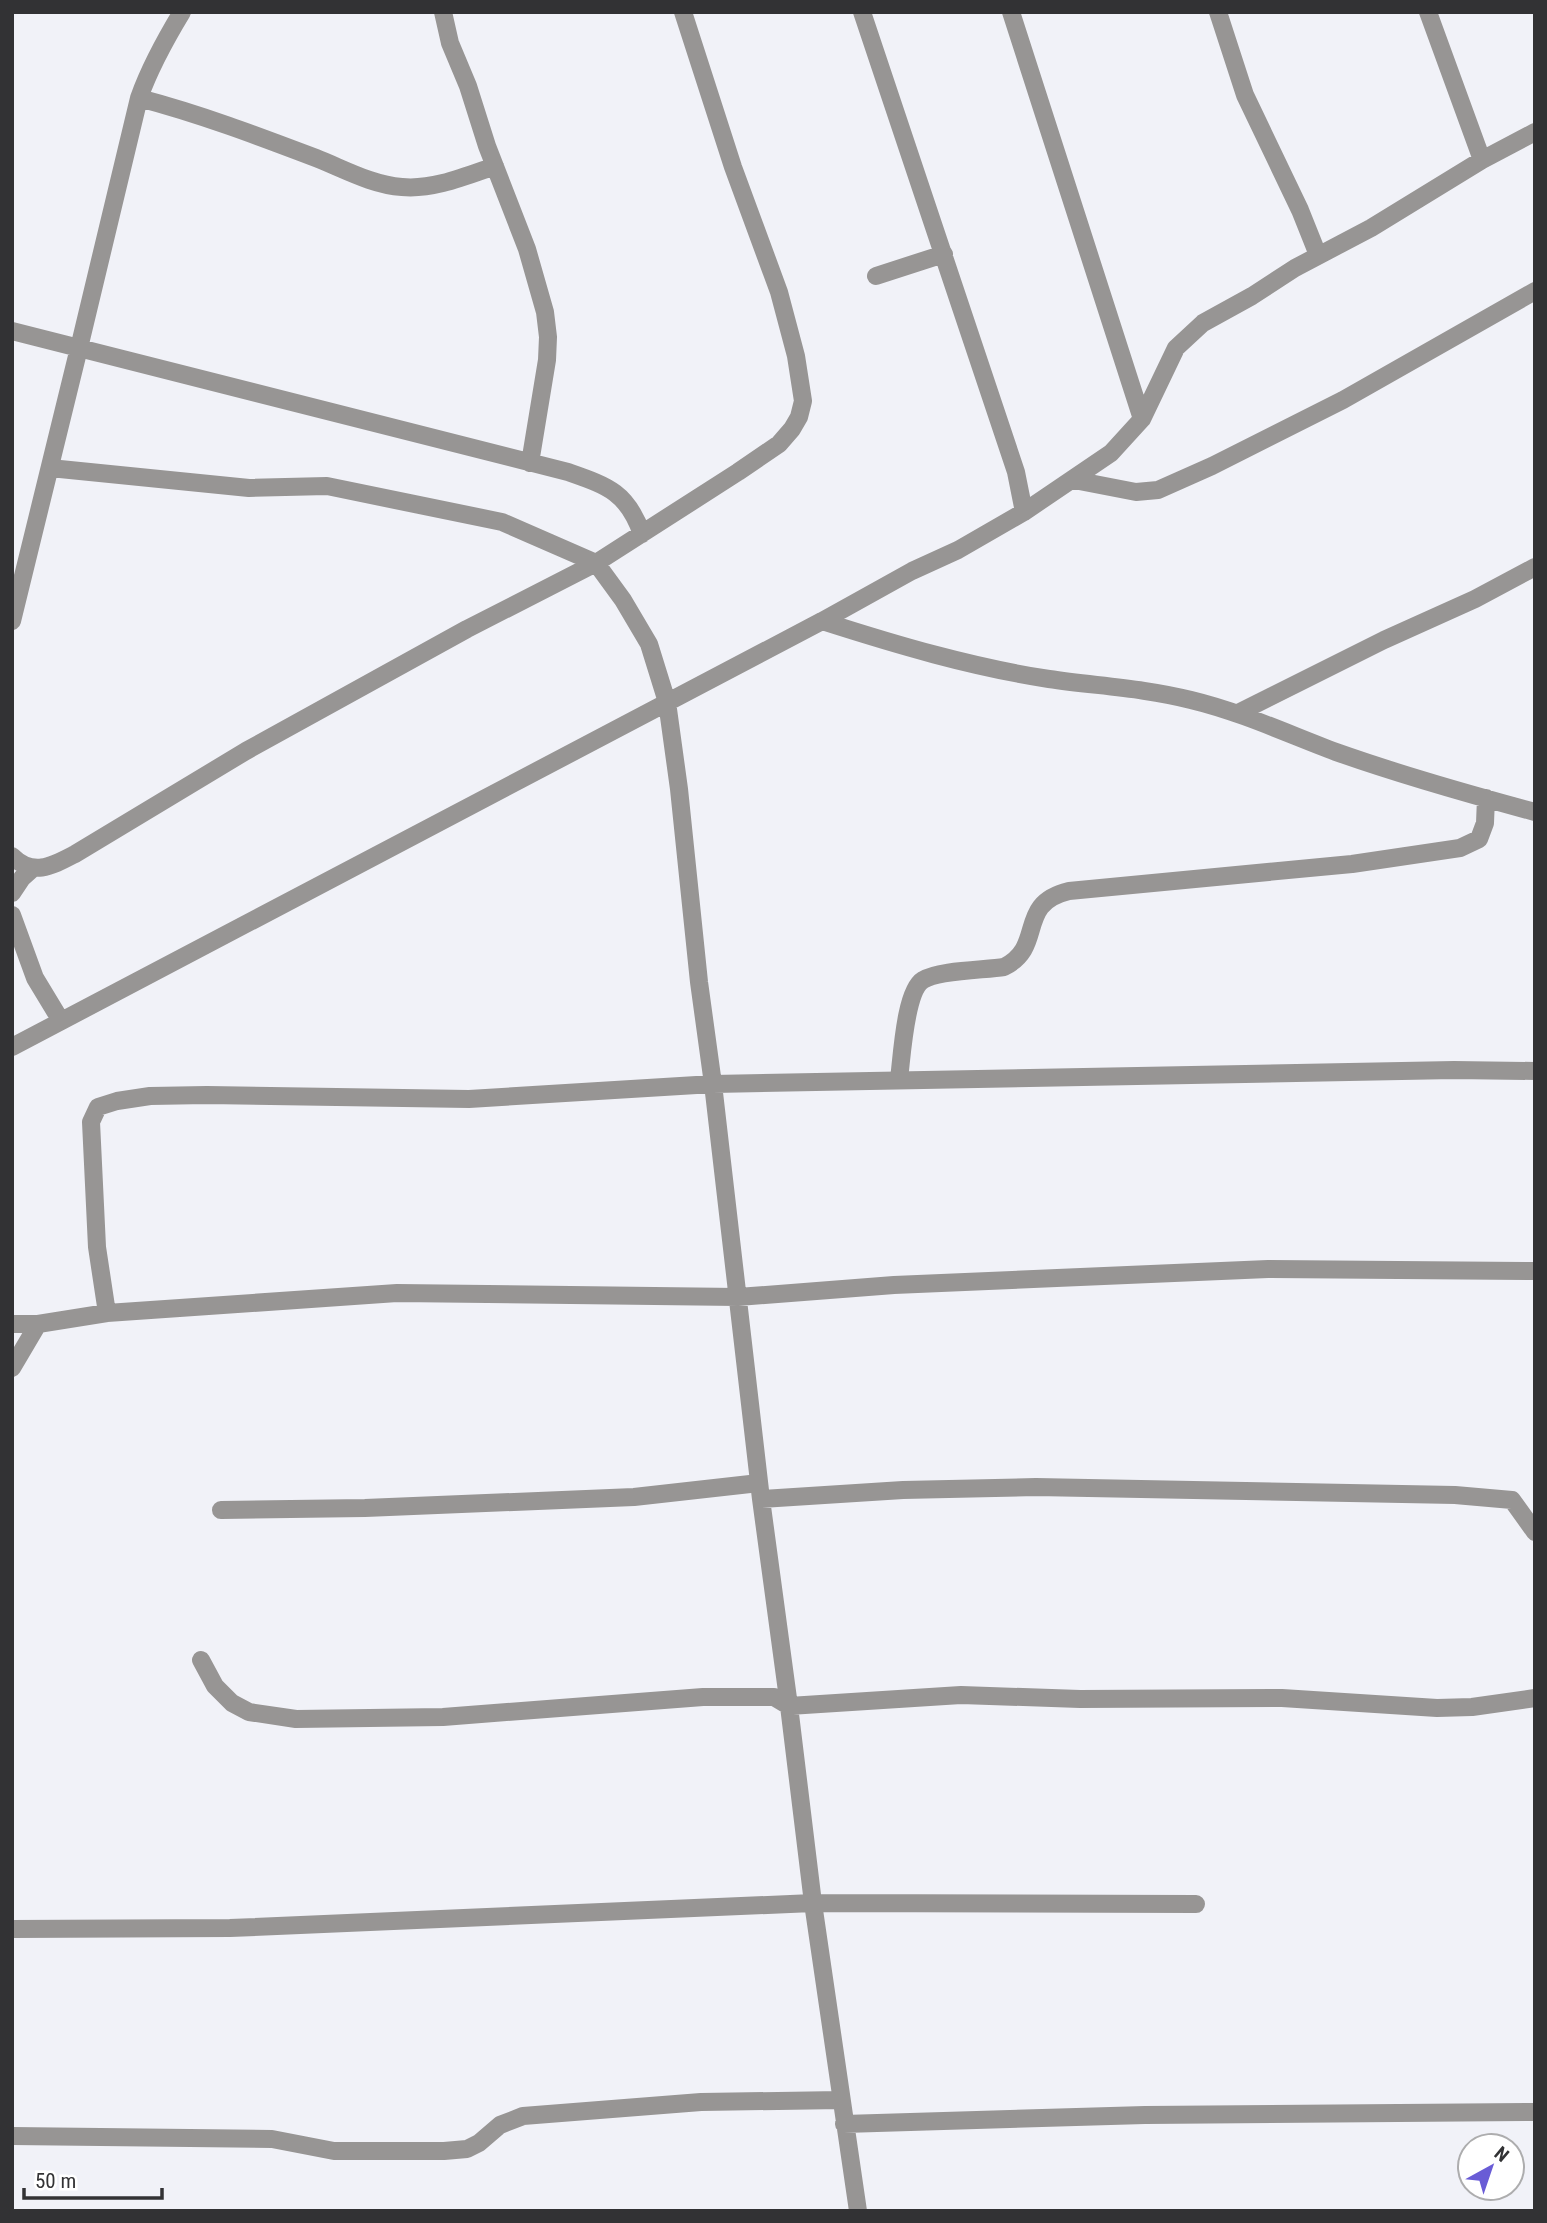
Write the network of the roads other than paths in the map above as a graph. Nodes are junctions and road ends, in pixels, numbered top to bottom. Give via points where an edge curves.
1 (182, 12) edge
2 (443, 12) edge
3 (682, 12) edge
4 (862, 12) edge
5 (1011, 12) edge
6 (1218, 12) edge
7 (1427, 12) edge
8 (139, 98) junction
9 (1535, 132) edge
10 (1482, 160) junction
11 (495, 166) junction
12 (944, 254) junction
13 (1318, 255) junction
14 (876, 276) dead end
15 (1535, 290) edge
16 (12, 331) edge
17 (79, 348) junction
18 (1142, 419) junction
19 (530, 463) junction
20 (50, 468) junction
21 (1074, 480) junction
22 (1024, 512) junction
23 (642, 534) junction
24 (596, 563) junction
25 (1535, 567) edge
26 (12, 621) edge
27 (822, 621) junction
28 (667, 702) junction
29 (1238, 713) junction
30 (1486, 798) junction
31 (1535, 812) edge
32 (12, 856) edge
33 (32, 869) junction
34 (12, 893) edge
35 (12, 915) edge
36 (61, 1021) junction
37 (12, 1047) edge
38 (1535, 1071) edge
39 (899, 1079) junction
40 (713, 1084) junction
41 (1535, 1271) edge
42 (737, 1297) junction
43 (107, 1313) junction
44 (12, 1324) edge
45 (38, 1324) junction
46 (12, 1368) edge
47 (760, 1491) junction
48 (221, 1510) dead end
49 (1535, 1532) edge
50 (201, 1660) dead end
51 (1535, 1698) edge
52 (789, 1706) junction
53 (813, 1903) junction
54 (1196, 1904) dead end
55 (12, 1929) edge
56 (841, 2100) junction
57 (1535, 2112) edge
58 (844, 2124) junction
59 (12, 2136) edge
60 (858, 2211) edge

1 - 8 street
2 - 11 street
3 - 23 street via 779,292 803,401 799,417 779,444
4 - 12 street
5 - 18 street
6 - 13 street via 1245,95
7 - 10 street
8 - 11 street via 251,133 372,181 401,187 420,187
8 - 17 street
9 - 10 street
10 - 13 street
11 - 19 street via 527,249 548,337
12 - 14 street
12 - 22 street via 1016,472
13 - 18 street via 1187,337 1168,362
15 - 21 street via 1343,400 1158,490 1136,492
16 - 17 street
17 - 19 street
17 - 20 street
18 - 21 street via 1111,453
19 - 23 street via 615,491 633,511
20 - 24 street via 249,488 327,485 502,522
20 - 26 street
21 - 22 street
22 - 27 street
23 - 24 street
24 - 28 street via 649,645
24 - 33 street via 246,751 75,854
25 - 29 street
27 - 28 street
27 - 29 street via 979,666 1112,685
28 - 36 street
28 - 40 street
29 - 30 street via 1391,771
30 - 31 street
30 - 39 street via 1479,839 1460,848 1352,864 1054,894 1036,911 1028,940 1015,962 920,981 911,994
32 - 33 street
33 - 34 street
35 - 36 street via 35,978
36 - 37 street
38 - 39 street
39 - 40 street
40 - 42 street
40 - 43 street via 469,1099 207,1095 150,1096 102,1104 91,1122 97,1247
41 - 42 street via 1268,1269 894,1285
42 - 43 street via 397,1293
42 - 47 street
43 - 45 street
44 - 45 street
45 - 46 street
47 - 48 street
47 - 49 street via 1036,1487 1455,1495 1512,1500
47 - 52 street
50 - 52 street via 215,1686 232,1703 248,1712 296,1718 443,1717 703,1697 774,1697
51 - 52 street via 1437,1708 1282,1698 961,1695
52 - 53 street
53 - 54 street
53 - 55 street via 230,1928
53 - 56 street
56 - 58 street
56 - 59 street via 701,2102 523,2116 500,2125 467,2149 444,2151 334,2151 272,2139
57 - 58 street via 1145,2115
58 - 60 street

